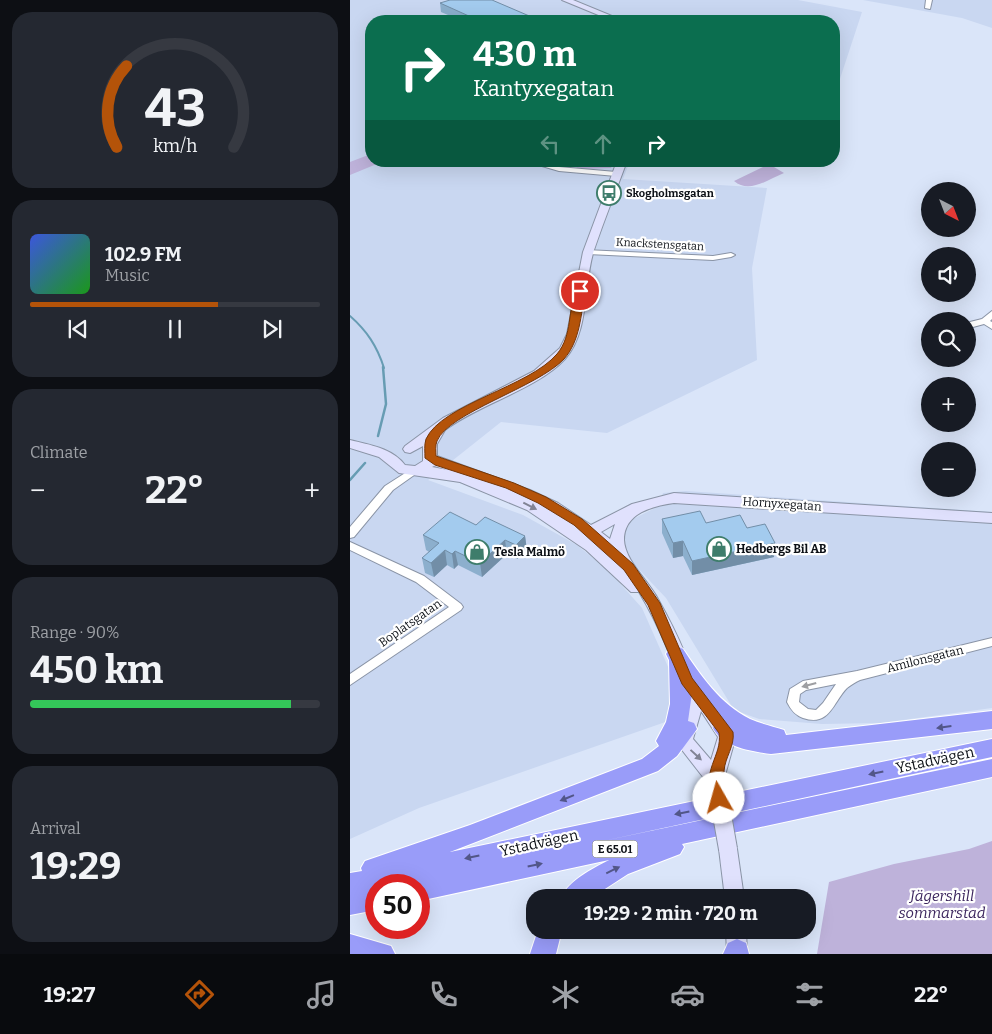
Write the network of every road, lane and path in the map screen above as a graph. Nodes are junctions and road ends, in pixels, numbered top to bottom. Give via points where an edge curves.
1 (566, 0) edge
2 (929, 0) edge
3 (928, 8) dead end
4 (605, 15) edge
5 (551, 167) edge
6 (619, 167) edge
7 (616, 174) junction
8 (588, 252) junction
9 (731, 255) dead end
10 (992, 314) edge
11 (976, 324) edge
12 (989, 324) edge
13 (448, 421) junction
14 (350, 442) edge
15 (408, 449) junction
16 (431, 456) junction
17 (397, 465) junction
18 (415, 470) junction
19 (389, 488) junction
20 (645, 503) junction
21 (992, 518) edge
22 (624, 521) junction
23 (350, 534) edge
24 (589, 538) junction
25 (350, 546) edge
26 (628, 567) junction
27 (660, 618) junction
28 (992, 642) edge
29 (676, 654) junction
30 (857, 676) junction
31 (350, 680) edge
32 (687, 680) junction
33 (992, 720) edge
34 (687, 728) junction
35 (723, 728) junction
36 (806, 741) junction
37 (992, 748) edge
38 (992, 768) edge
39 (612, 779) junction
40 (716, 780) junction
41 (812, 807) junction
42 (350, 874) edge
43 (350, 884) edge
44 (430, 888) edge
45 (585, 889) edge
46 (733, 889) edge
47 (365, 901) edge
48 (350, 904) edge
49 (547, 939) edge
50 (350, 946) edge
51 (382, 954) edge
52 (543, 954) edge

1 - 4 street
2 - 3 street
5 - 7 street
6 - 7 street
7 - 8 street
8 - 9 street, Knackstensgatan via 713,258
8 - 13 street via 573,334 560,357 538,374
10 - 12 street
11 - 12 street
13 - 15 street
13 - 16 street via 432,438
14 - 15 street
14 - 17 street via 384,454
15 - 16 street via 420,449
15 - 17 street via 397,457
16 - 18 street via 426,466
16 - 24 street via 439,463 528,492 563,512
17 - 18 street via 403,470
17 - 19 street
18 - 19 street
18 -> 24 street via 445,473 499,492
19 - 23 street
20 - 21 street, Hornyxegatan via 688,498
20 - 22 street
20 - 24 street, Hornyxegatan via 623,513
22 - 24 street
22 - 26 street via 616,541
24 - 26 street
24 - 27 street
25 - 31 street, Boplatsgatan via 420,579 458,608
26 - 27 street via 643,585
27 - 29 street
28 - 30 street, Amilonsgatan
29 - 32 street
29 - 36 highway via 701,692 726,716 763,734
29 - 39 highway via 682,702 676,726 663,747 652,757
30 -> 30 street, Amilonsgatan via 803,686 794,692 793,702 806,713 820,714 828,708 843,684
32 - 34 street via 693,709
32 - 35 street
33 -> 36 highway
34 - 35 street via 695,722 708,720
34 - 39 highway via 658,759
34 -> 40 street via 686,745
35 - 36 highway via 752,743 771,745
35 - 40 street via 727,739
37 -> 43 highway, Ystadvägen / E 65.01
38 - 41 highway, Ystadvägen / E 65.01
39 -> 42 highway via 474,834
40 - 46 street, bridge
44 -> 41 highway, Ystadvägen / E 65.01
45 -> 41 highway via 604,874 630,861 674,846 786,818
47 - 48 highway
49 - 52 highway
50 - 51 highway

